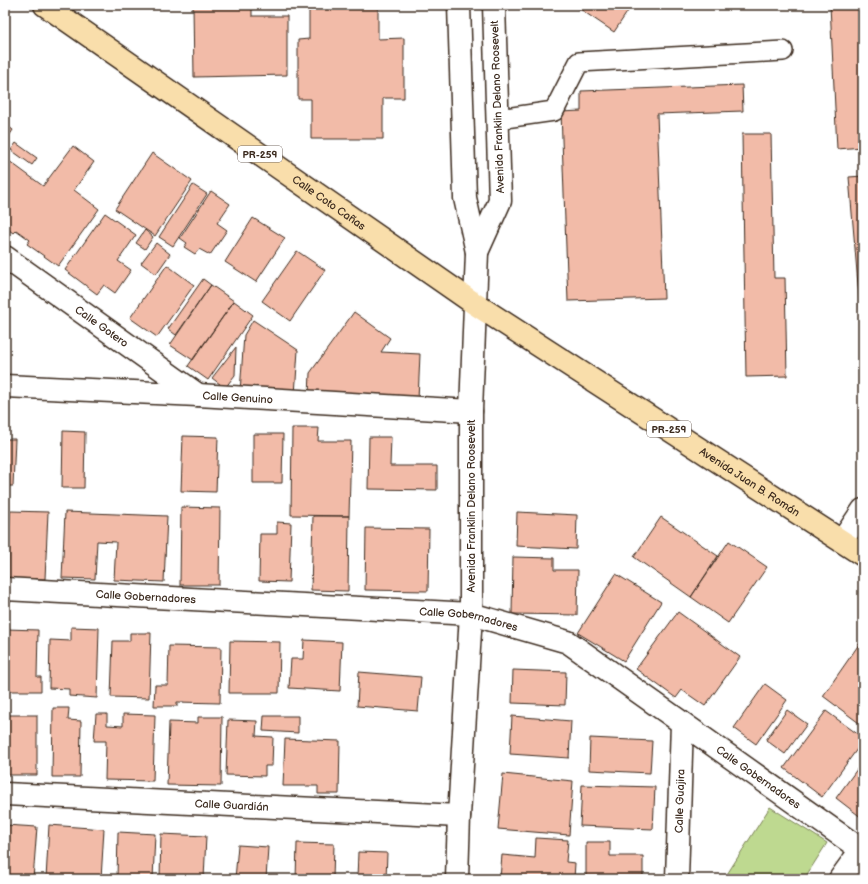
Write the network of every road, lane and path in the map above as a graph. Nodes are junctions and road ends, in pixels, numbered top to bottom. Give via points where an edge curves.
1 (45, 5) edge
2 (460, 5) edge
3 (494, 5) edge
4 (783, 52) dead end
5 (498, 119) junction
6 (477, 252) junction
7 (5, 257) edge
8 (475, 304) junction
9 (5, 386) edge
10 (198, 395) junction
11 (471, 411) junction
12 (863, 510) edge
13 (842, 541) junction
14 (863, 555) edge
15 (5, 589) edge
16 (471, 614) junction
17 (682, 723) junction
18 (5, 794) edge
19 (459, 816) junction
20 (862, 851) edge
21 (457, 879) edge
22 (677, 879) edge
23 (840, 879) edge

1 - 8 main road, Calle Coto Cañas / PR-259
2 - 6 street, Avenida Franklin Delano Roosevelt via 465,198
3 - 5 street, Avenida Franklin Delano Roosevelt
4 - 5 lane via 579,62 554,111
5 - 6 street, Avenida Franklin Delano Roosevelt via 500,201
6 - 8 street, Avenida Franklin Delano Roosevelt
7 - 10 street, Calle Gotero
8 - 11 street, Avenida Franklin Delano Roosevelt
8 - 13 main road, Avenida Juan B. Román / PR-259
9 - 10 street, Calle Genuino
10 - 11 street, Calle Genuino
11 - 16 street, Avenida Franklin Delano Roosevelt
12 - 13 street
13 - 14 main road, Avenida Juan B. Román / PR-259
15 - 16 street, Calle Gobernadores
16 - 17 street, Calle Gobernadores via 568,642
16 - 19 street, Avenida Franklin Delano Roosevelt
17 - 20 street, Calle Gobernadores
17 - 22 street, Calle Guajira
18 - 19 street, Calle Guardián
19 - 21 street, Avenida Franklin Delano Roosevelt
20 - 23 street

